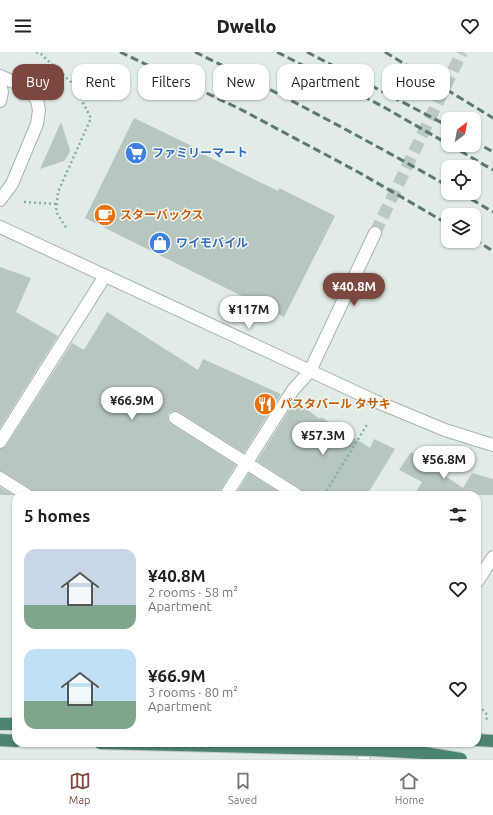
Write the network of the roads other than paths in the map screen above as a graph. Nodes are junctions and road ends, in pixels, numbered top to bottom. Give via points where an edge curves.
1 (0, 76) edge
2 (0, 84) edge
3 (0, 101) edge
4 (0, 200) edge
5 (0, 227) edge
6 (375, 233) tunnel mouth
7 (104, 276) junction
8 (310, 372) junction
9 (175, 418) dead end
10 (0, 442) edge
11 (493, 445) edge
12 (247, 463) junction
13 (0, 478) edge
14 (21, 491) edge
15 (229, 491) edge
16 (292, 491) edge
17 (493, 557) edge
18 (481, 576) edge
19 (0, 724) edge
20 (12, 724) edge
21 (0, 740) edge
22 (481, 740) edge
23 (12, 741) edge
24 (493, 741) edge
25 (256, 747) edge
26 (362, 747) edge
27 (364, 759) edge
28 (461, 759) edge

1 - 4 street via 29,91 37,100 39,110 37,124 12,184
2 - 3 street
5 - 7 street
6 - 8 street
7 - 8 street
7 - 10 street
8 - 11 street via 445,430
8 - 12 street via 293,390
9 - 12 street
12 - 15 street
12 - 16 street
13 - 14 street
17 - 18 street
19 - 20 highway
21 - 23 highway
22 - 24 highway
25 - 28 highway, bridge via 373,750 424,753
26 - 27 street

